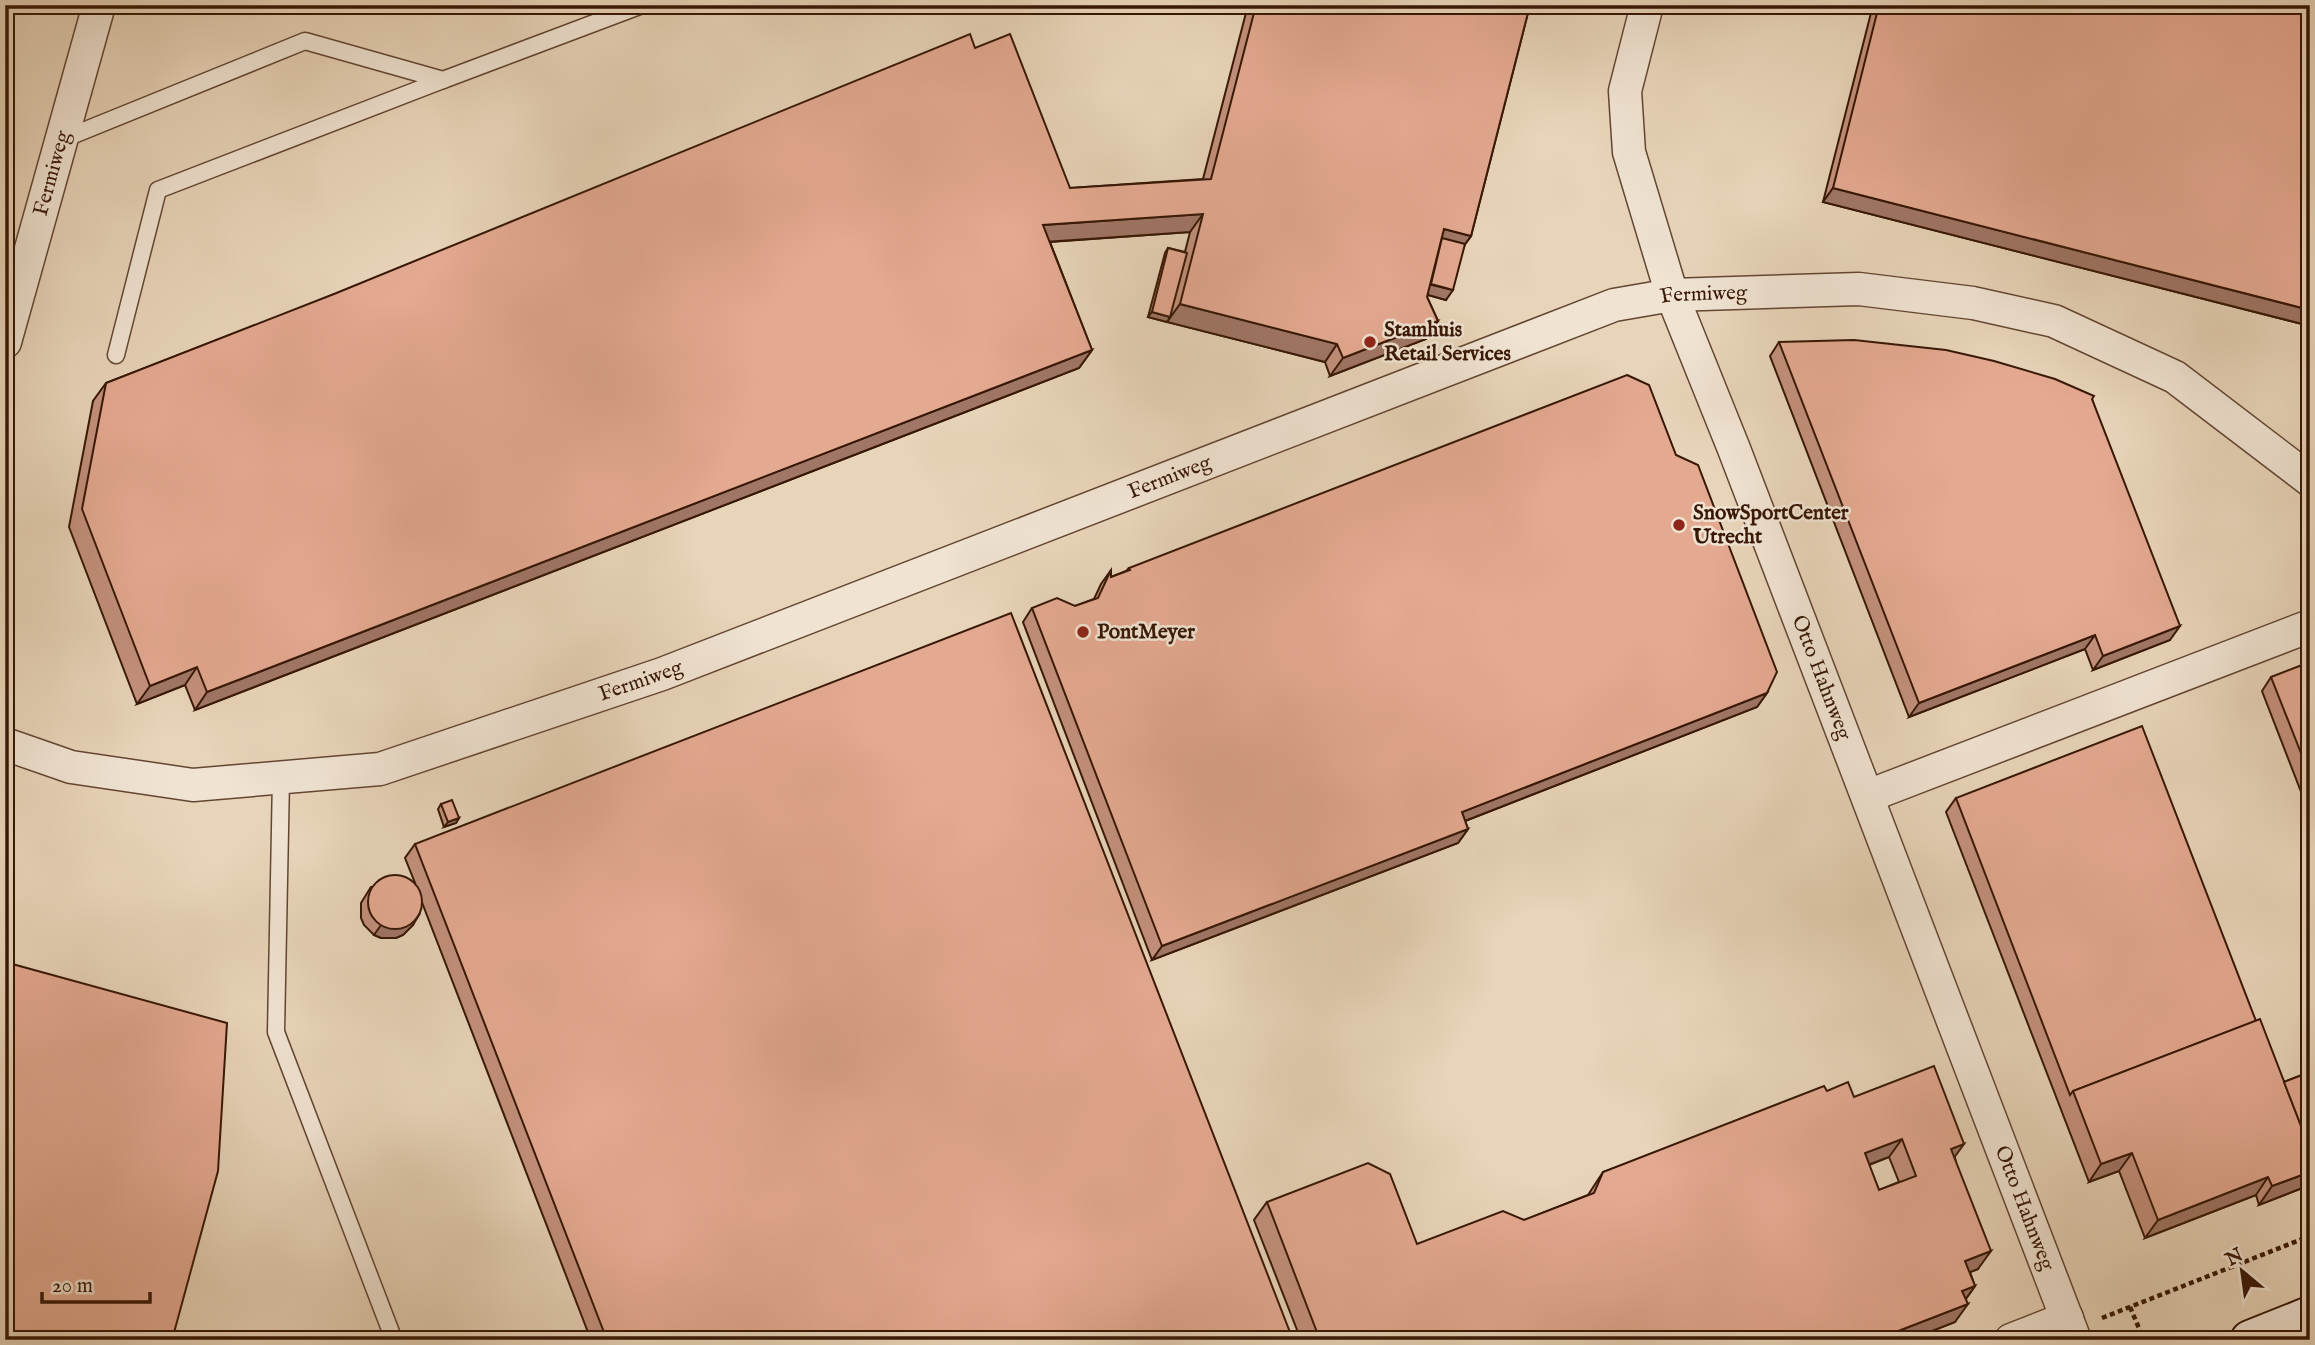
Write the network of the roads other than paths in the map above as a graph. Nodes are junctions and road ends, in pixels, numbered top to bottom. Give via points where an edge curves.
1 (99, 5) edge
2 (642, 5) edge
3 (1647, 5) edge
4 (443, 80) junction
5 (61, 140) junction
6 (1672, 295) junction
7 (5, 342) edge
8 (116, 355) dead end
9 (2310, 480) edge
10 (2310, 626) edge
11 (5, 744) edge
12 (281, 778) junction
13 (1868, 796) junction
14 (2310, 1316) edge
15 (2072, 1331) edge
16 (394, 1340) edge
17 (2011, 1340) edge
18 (2250, 1340) edge

1 - 5 street, Fermiweg
2 - 4 lane
3 - 6 street, Otto Hahnweg via 1625,91 1629,152
4 - 5 lane via 305,41
4 - 8 lane via 158,190
5 - 7 street, Fermiweg
6 - 9 street, Fermiweg via 1859,289 1973,303 2054,321 2175,377
6 - 12 street, Fermiweg via 1614,305 662,674 380,769
6 - 13 street, Otto Hahnweg
10 - 13 street
11 - 12 street, Fermiweg via 71,767 193,785
12 - 16 lane via 276,1032
13 - 15 street, Otto Hahnweg
14 - 18 main road
15 - 17 street

